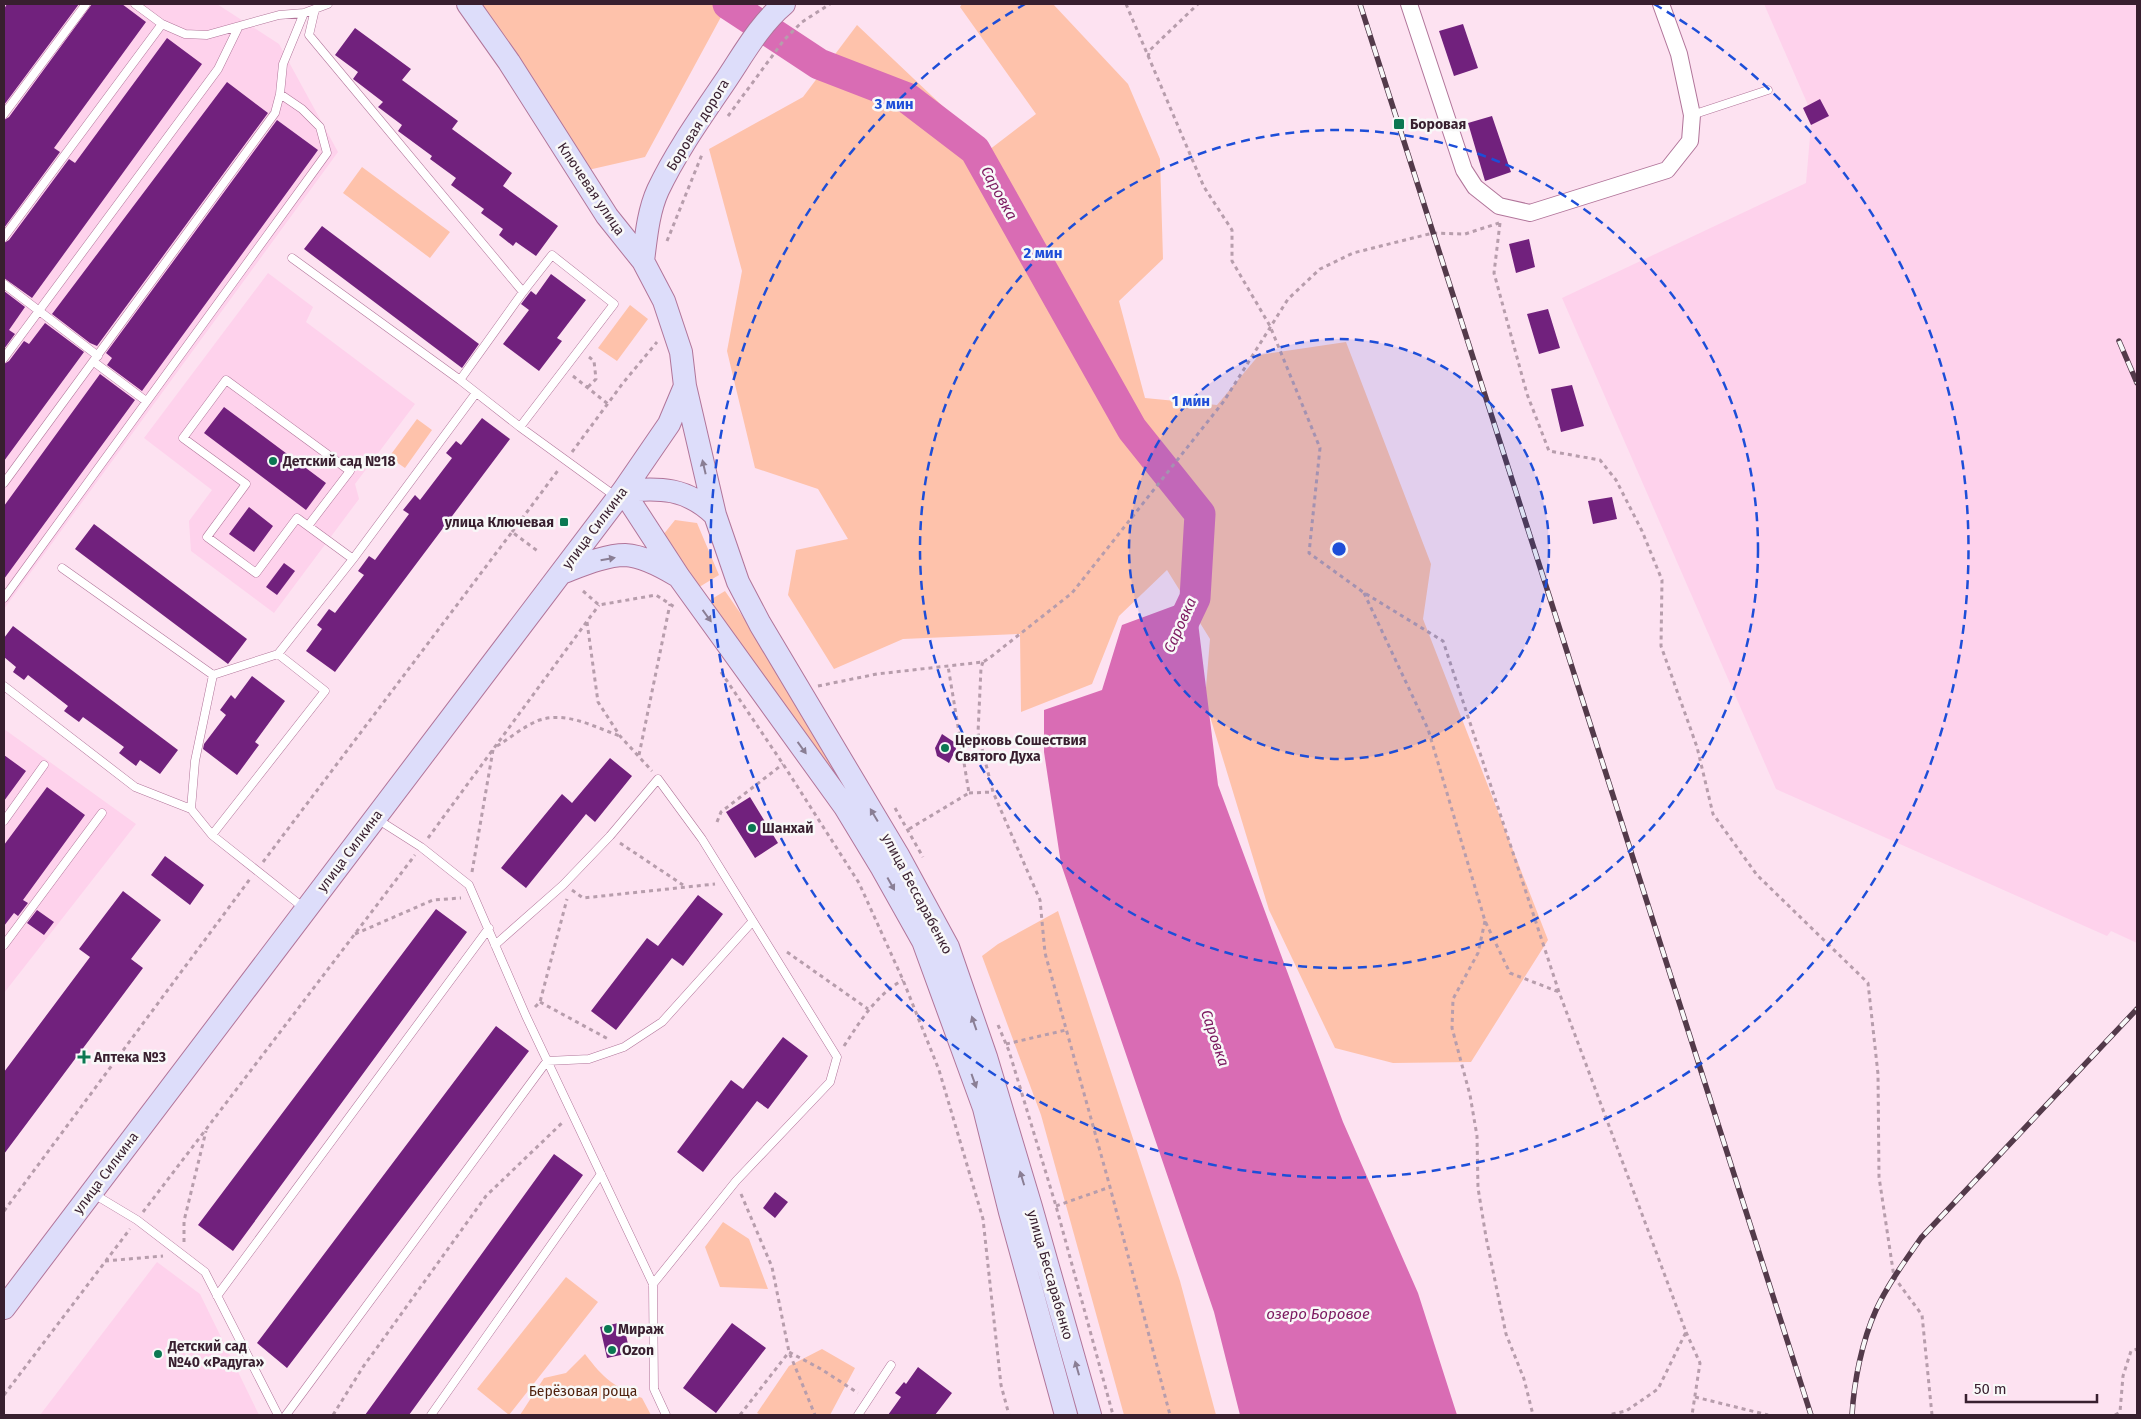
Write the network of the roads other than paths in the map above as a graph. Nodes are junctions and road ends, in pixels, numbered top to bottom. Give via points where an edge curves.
1 (86, 4) edge
2 (135, 4) edge
3 (328, 4) edge
4 (468, 4) edge
5 (784, 4) edge
6 (1409, 4) edge
7 (1661, 4) edge
8 (315, 9) junction
9 (304, 13) junction
10 (162, 24) junction
11 (238, 28) junction
12 (1768, 90) dead end
13 (280, 94) junction
14 (4, 114) edge
15 (1692, 115) junction
16 (4, 237) edge
17 (292, 258) dead end
18 (643, 261) junction
19 (4, 284) edge
20 (523, 292) junction
21 (39, 311) junction
22 (4, 358) edge
23 (96, 359) junction
24 (460, 380) junction
25 (685, 386) junction
26 (476, 393) junction
27 (146, 401) junction
28 (520, 427) junction
29 (4, 483) edge
30 (620, 494) junction
31 (715, 515) junction
32 (308, 526) junction
33 (353, 559) junction
34 (62, 568) dead end
35 (561, 573) junction
36 (678, 577) junction
37 (4, 598) edge
38 (278, 654) junction
39 (213, 675) junction
40 (4, 686) edge
41 (44, 765) dead end
42 (190, 809) junction
43 (102, 813) dead end
44 (375, 818) junction
45 (4, 821) edge
46 (212, 835) junction
47 (306, 909) junction
48 (752, 922) junction
49 (489, 928) junction
50 (4, 945) edge
51 (495, 945) junction
52 (547, 1061) junction
53 (601, 1174) junction
54 (91, 1193) junction
55 (1021, 1209) junction
56 (653, 1284) junction
57 (217, 1296) junction
58 (4, 1308) edge
59 (891, 1365) dead end
60 (278, 1415) edge
61 (286, 1415) edge
62 (431, 1415) edge
63 (666, 1415) edge
64 (858, 1415) edge
65 (1066, 1415) edge
66 (1090, 1415) edge

1 - 14 lane
2 - 10 lane
3 - 8 lane
4 - 18 main road, Ключевая улица via 607,216
5 - 18 main road, Боровая дорога via 772,15 688,136 658,191 649,220
6 - 15 street via 1464,170 1476,187 1499,206 1530,214 1667,170 1690,141
7 - 15 street via 1679,54
8 - 9 lane
8 - 20 lane via 309,36
9 - 11 lane via 279,15
9 - 13 lane via 283,64
10 - 11 lane via 185,34 207,35
10 - 16 lane
11 - 21 lane via 218,69
12 - 15 lane
13 - 23 lane via 275,113
13 - 27 lane via 320,127 327,153
17 - 24 lane
18 - 25 main road, Ключевая улица via 673,325 681,352
19 - 21 lane
20 - 24 lane
20 - 28 lane via 552,255 614,304
21 - 22 lane
21 - 23 lane
23 - 27 lane
23 - 29 lane
24 - 26 lane
25 - 30 main road, улица Силкина via 669,424
31 -> 25 main road, улица Бессарабенко
26 - 28 lane
26 - 33 lane
27 - 37 lane
28 - 30 lane
30 - 31 main road via 644,489 666,490 701,502
30 - 35 main road, улица Силкина
30 - 36 main road, улица Бессарабенко
55 -> 31 main road, улица Бессарабенко via 986,1057 948,947 899,857 760,624 738,582
32 - 32 lane via 297,518 256,573 207,537 246,484 183,438 226,380 350,471
32 - 33 lane
33 - 38 lane
34 - 39 lane
35 -> 36 main road, улица Бессарабенко via 593,561 625,555 655,563
35 - 44 main road, улица Силкина
36 -> 55 main road, улица Бессарабенко via 845,807 923,941
38 - 39 lane
38 - 46 lane via 325,691
39 - 42 lane via 195,761
40 - 42 lane via 136,787
41 - 45 lane
42 - 46 lane
43 - 50 lane
44 - 47 main road, улица Силкина
44 - 49 lane via 421,847 469,885
46 - 47 lane
47 - 54 main road, улица Силкина
48 - 51 lane via 702,839 658,779 610,836 563,884
48 - 52 lane via 662,1022 624,1047 589,1059
48 - 56 lane via 837,1057 830,1082 736,1182
49 - 51 lane
49 - 57 lane
51 - 52 lane
52 - 53 lane
52 - 61 lane
53 - 56 lane
53 - 62 lane
54 - 57 lane via 137,1220 204,1272
54 - 58 main road, улица Силкина
55 - 65 main road, улица Бессарабенко
66 -> 55 main road, улица Бессарабенко
56 - 63 lane via 654,1389
57 - 60 lane
59 - 64 lane

